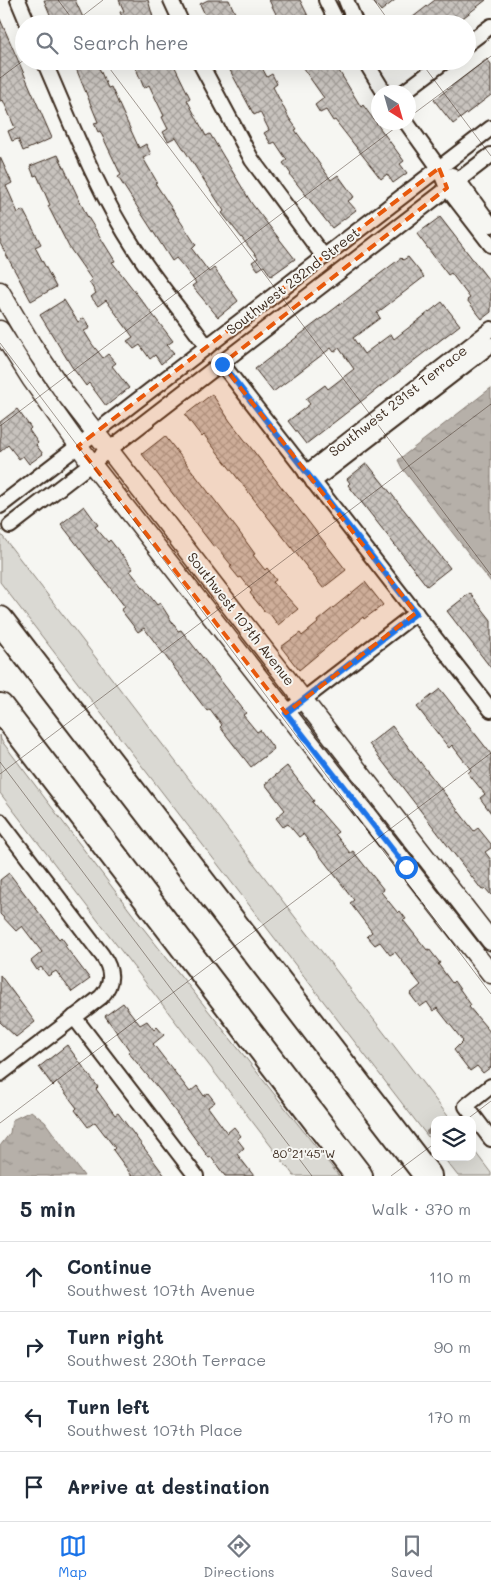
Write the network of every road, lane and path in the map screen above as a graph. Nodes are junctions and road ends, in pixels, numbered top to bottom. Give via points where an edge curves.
1 (18, 0) edge
2 (172, 0) edge
3 (326, 0) edge
4 (346, 0) edge
5 (24, 15) edge
6 (178, 15) edge
7 (334, 15) edge
8 (352, 15) edge
9 (491, 26) edge
10 (476, 37) edge
11 (48, 70) edge
12 (204, 70) edge
13 (371, 70) edge
14 (433, 70) edge
15 (380, 85) edge
16 (413, 85) edge
17 (491, 128) edge
18 (412, 130) edge
19 (488, 157) edge
20 (439, 168) junction
21 (453, 184) junction
22 (491, 225) edge
23 (491, 244) edge
24 (324, 258) junction
25 (0, 291) edge
26 (21, 328) junction
27 (491, 329) edge
28 (1, 334) edge
29 (491, 345) edge
30 (207, 347) junction
31 (222, 364) junction
32 (96, 432) junction
33 (78, 446) junction
34 (109, 449) junction
35 (91, 463) junction
36 (309, 477) junction
37 (0, 506) edge
38 (10, 526) dead end
39 (416, 613) junction
40 (0, 620) edge
41 (304, 700) junction
42 (0, 707) edge
43 (491, 710) edge
44 (286, 713) junction
45 (0, 821) edge
46 (491, 941) edge
47 (491, 974) edge
48 (74, 1017) junction
49 (3, 1066) edge
50 (491, 1086) edge
51 (491, 1139) edge
52 (196, 1176) edge
53 (359, 1176) edge
54 (428, 1176) edge

1 - 5 street
2 - 6 street
3 - 7 street
4 - 8 street
9 - 10 street
11 - 30 street via 92,171 124,231
12 - 24 street via 252,160
13 - 15 street
14 - 16 street
17 - 20 street, Southwest 232nd Street
18 - 20 street
19 - 21 street, Southwest 232nd Street
20 - 21 street
20 - 24 street, Southwest 232nd Street
21 - 22 street
21 - 23 street
21 - 31 street, Southwest 232nd Street
24 - 30 street, Southwest 232nd Street
25 - 26 street, Southwest 107th Avenue
26 - 28 street
26 - 32 street, Southwest 107th Avenue via 57,384
27 - 36 street, Southwest 231st Terrace
28 - 33 street, Southwest 107th Avenue
29 - 36 street, Southwest 231st Terrace
30 - 32 street, Southwest 232nd Street
31 - 34 street, Southwest 232nd Street
31 - 36 street
32 - 33 street, Southwest 232nd Street
32 - 34 street, Southwest 107th Avenue
33 - 35 street, Southwest 107th Avenue
33 - 37 street, Southwest 232nd Street
34 - 35 street, Southwest 232nd Street
34 - 41 street, Southwest 107th Avenue
35 - 38 street, Southwest 232nd Street
35 - 44 street, Southwest 107th Avenue
36 - 39 street
39 - 41 street
39 - 43 street
40 - 54 highway
41 - 44 street
41 - 46 street, Southwest 107th Avenue
42 - 53 highway
44 - 47 street, Southwest 107th Avenue
45 - 48 street via 109,964 111,976 104,993
48 - 49 street
48 - 52 street
50 - 51 street via 466,1106

